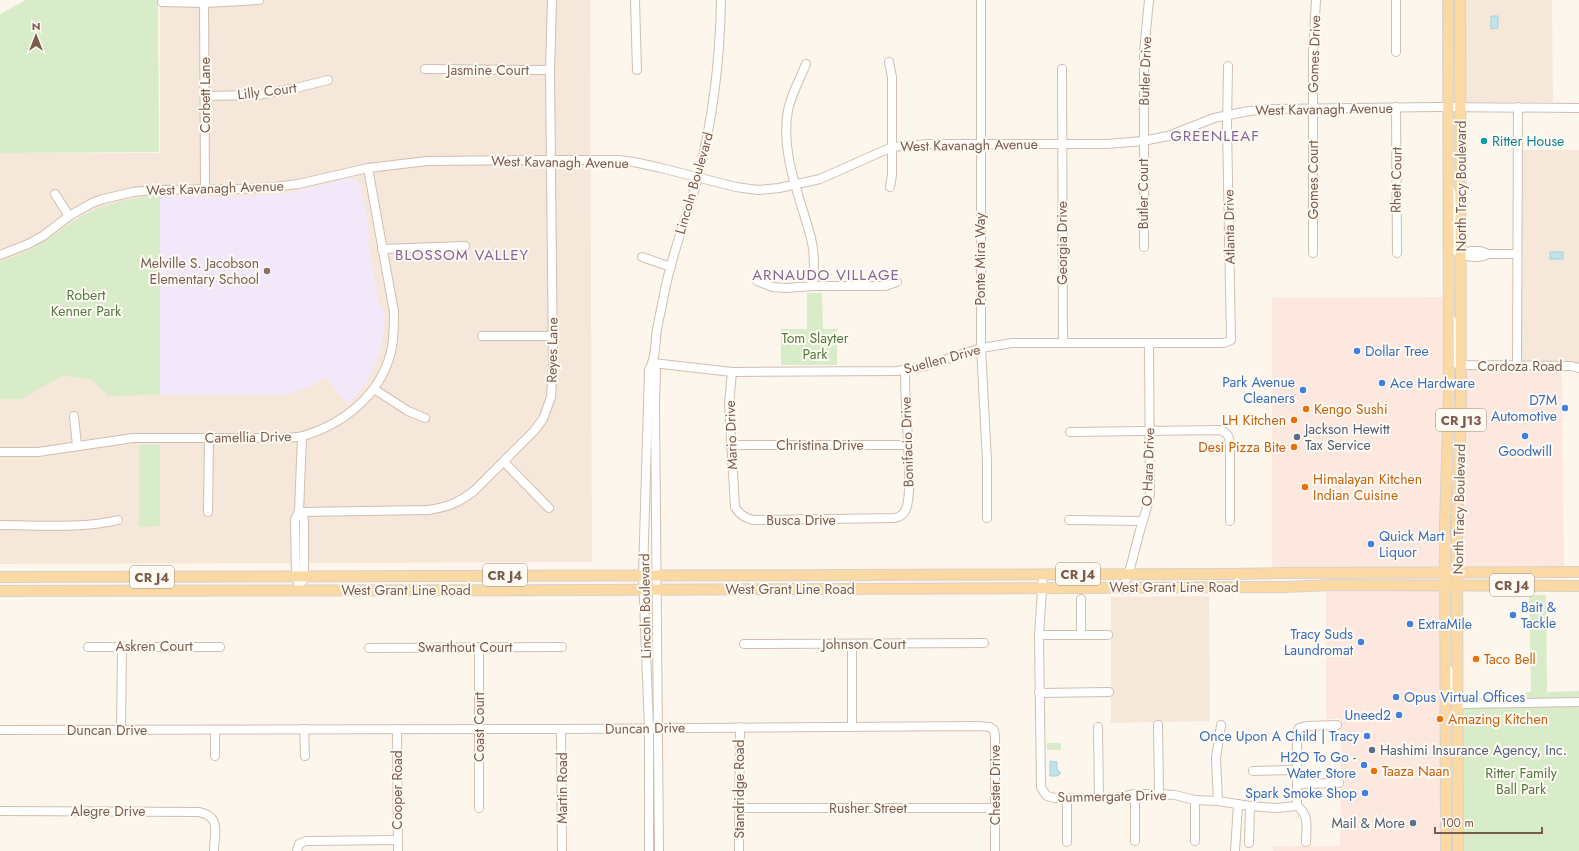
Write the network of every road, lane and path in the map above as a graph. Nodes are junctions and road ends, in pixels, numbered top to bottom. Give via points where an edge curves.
1 (258, 0) edge
2 (552, 0) edge
3 (635, 0) edge
4 (721, 0) edge
5 (981, 0) edge
6 (1149, 0) edge
7 (1316, 0) edge
8 (1396, 0) edge
9 (1448, 0) edge
10 (1460, 0) edge
11 (204, 1) edge
12 (162, 2) dead end
13 (1396, 52) dead end
14 (889, 62) dead end
15 (806, 64) dead end
16 (1228, 66) dead end
17 (1062, 69) dead end
18 (425, 70) dead end
19 (550, 70) junction
20 (637, 70) dead end
21 (328, 80) dead end
22 (205, 96) junction
23 (1396, 107) junction
24 (1448, 107) junction
25 (1461, 107) junction
26 (1518, 107) junction
27 (1313, 108) junction
28 (1579, 108) edge
29 (1227, 115) junction
30 (1143, 141) junction
31 (980, 144) junction
32 (1062, 144) junction
33 (892, 147) junction
34 (551, 160) junction
35 (368, 168) junction
36 (698, 178) junction
37 (1448, 184) junction
38 (794, 185) junction
39 (890, 187) dead end
40 (205, 190) junction
41 (55, 194) dead end
42 (69, 216) junction
43 (465, 246) dead end
44 (1144, 247) dead end
45 (382, 249) junction
46 (1313, 253) dead end
47 (1397, 253) dead end
48 (1461, 254) junction
49 (1517, 254) junction
50 (0, 255) edge
51 (642, 257) dead end
52 (671, 267) junction
53 (757, 281) dead end
54 (898, 282) dead end
55 (813, 286) junction
56 (1449, 315) junction
57 (482, 336) dead end
58 (552, 336) junction
59 (1231, 340) joint
60 (1063, 342) junction
61 (1149, 343) junction
62 (981, 348) junction
63 (653, 363) junction
64 (1461, 365) junction
65 (1517, 366) junction
66 (1579, 368) edge
67 (905, 370) junction
68 (732, 372) junction
69 (374, 388) junction
70 (74, 416) dead end
71 (426, 418) dead end
72 (1149, 430) junction
73 (1070, 432) dead end
74 (302, 436) junction
75 (209, 438) junction
76 (909, 445) junction
77 (77, 446) junction
78 (731, 446) junction
79 (0, 452) edge
80 (504, 462) junction
81 (734, 498) joint
82 (549, 508) dead end
83 (208, 512) dead end
84 (299, 512) junction
85 (882, 518) joint
86 (987, 518) dead end
87 (118, 520) dead end
88 (1069, 520) dead end
89 (1143, 521) junction
90 (1230, 521) dead end
91 (0, 525) edge
92 (1445, 572) junction
93 (1457, 572) junction
94 (1579, 572) edge
95 (1130, 574) junction
96 (1244, 574) junction
97 (643, 575) junction
98 (657, 575) junction
99 (1043, 575) junction
100 (0, 577) edge
101 (68, 577) junction
102 (300, 577) junction
103 (1445, 585) junction
104 (1457, 585) junction
105 (1579, 586) edge
106 (1123, 587) junction
107 (1219, 587) junction
108 (1043, 588) junction
109 (300, 589) junction
110 (644, 589) junction
111 (657, 589) junction
112 (25, 590) junction
113 (0, 591) edge
114 (1080, 599) dead end
115 (1039, 635) junction
116 (1081, 635) junction
117 (1108, 635) dead end
118 (984, 643) dead end
119 (744, 644) dead end
120 (852, 644) junction
121 (122, 646) junction
122 (88, 647) dead end
123 (220, 647) dead end
124 (479, 647) junction
125 (562, 647) dead end
126 (369, 648) dead end
127 (1445, 665) junction
128 (1109, 692) dead end
129 (1039, 693) junction
130 (1579, 702) edge
131 (1458, 704) junction
132 (1158, 725) dead end
133 (1221, 725) dead end
134 (1337, 725) dead end
135 (852, 726) junction
136 (985, 726) joint
137 (1098, 726) dead end
138 (740, 727) junction
139 (649, 728) junction
140 (659, 728) junction
141 (304, 729) junction
142 (397, 729) junction
143 (479, 729) junction
144 (562, 729) junction
145 (0, 730) edge
146 (121, 730) junction
147 (215, 730) junction
148 (215, 756) dead end
149 (305, 756) dead end
150 (1297, 770) junction
151 (1253, 771) dead end
152 (1339, 783) dead end
153 (1297, 784) junction
154 (1135, 794) junction
155 (1159, 794) junction
156 (1099, 798) junction
157 (1067, 799) junction
158 (1195, 800) junction
159 (1218, 801) junction
160 (1238, 804) junction
161 (1250, 806) junction
162 (1297, 806) junction
163 (480, 808) dead end
164 (740, 808) junction
165 (995, 808) junction
166 (0, 811) edge
167 (398, 840) junction
168 (1135, 841) dead end
169 (1195, 841) dead end
170 (1067, 842) dead end
171 (1306, 842) dead end
172 (1249, 843) dead end
173 (298, 848) edge
174 (562, 849) edge
175 (214, 851) edge
176 (398, 851) edge
177 (649, 851) edge
178 (659, 851) edge
179 (739, 851) edge
180 (995, 851) edge
181 (1234, 851) edge
182 (1446, 851) edge
183 (1458, 851) edge

1 - 11 street
2 - 19 street, Reyes Lane
3 - 20 street
4 - 36 street, Lincoln Boulevard via 715,92
5 - 31 street, Ponte Mira Way
6 - 30 street, Butler Drive via 1144,52
7 - 27 street, Gomes Drive
8 - 13 street
9 - 24 main road, North Tracy Boulevard / CR J13
10 - 25 main road, North Tracy Boulevard / CR J13
11 - 12 street
11 - 22 street, Corbett Lane
14 - 33 street via 892,77
15 - 38 street via 788,109 788,149
16 - 29 street, Atlanta Drive
17 - 32 street, Georgia Drive
18 - 19 street, Jasmine Court
19 - 34 street, Reyes Lane
21 - 22 street, Lilly Court via 258,94
22 - 40 street, Corbett Lane
23 - 24 street, West Kavanagh Avenue
23 - 27 street, West Kavanagh Avenue
23 - 47 street, Rhett Court
24 - 25 street, West Kavanagh Avenue
24 - 37 main road, North Tracy Boulevard / CR J13
25 - 26 street, West Kavanagh Avenue
25 - 48 main road, North Tracy Boulevard / CR J13
26 - 28 street, West Kavanagh Avenue
26 - 49 street
27 - 29 street, West Kavanagh Avenue via 1272,109
27 - 46 street, Gomes Court
29 - 30 street, West Kavanagh Avenue via 1168,136
29 - 59 street, Atlanta Drive
30 - 32 street, West Kavanagh Avenue
30 - 44 street, Butler Court
31 - 32 street, West Kavanagh Avenue
31 - 33 street, West Kavanagh Avenue
31 - 62 street, Ponte Mira Way
32 - 60 street, Georgia Drive
33 - 38 street, West Kavanagh Avenue via 820,179
33 - 39 street
34 - 35 street, West Kavanagh Avenue via 427,161
34 - 36 street, West Kavanagh Avenue via 618,160
34 - 58 street, Reyes Lane
35 - 40 street, West Kavanagh Avenue via 298,184
35 - 45 street, Camellia Drive
36 - 38 street, West Kavanagh Avenue via 758,190
36 - 52 street, Lincoln Boulevard
37 - 48 street via 1454,201 1454,246
37 - 56 main road, North Tracy Boulevard / CR J13
38 - 55 street via 811,238
40 - 42 street, West Kavanagh Avenue via 133,192 103,199
41 - 42 street
42 - 50 street, West Kavanagh Avenue via 43,236
43 - 45 street
45 - 69 street, Camellia Drive via 394,312 394,337 385,368
48 - 49 street via 1471,251
48 - 64 main road, North Tracy Boulevard / CR J13
49 - 65 street
51 - 52 street
52 - 63 street, Lincoln Boulevard via 657,330
53 - 55 street via 773,287
54 - 55 street via 885,286
56 - 64 street via 1454,324 1456,362
56 - 92 main road, North Tracy Boulevard / CR J13
57 - 58 street
58 - 80 street, Reyes Lane via 551,397 546,412 534,431
59 - 61 street, Suellen Drive via 1215,344
60 - 61 street, Suellen Drive
60 - 62 street, Suellen Drive via 1012,343
61 - 72 street, O Hara Drive
62 - 67 street, Suellen Drive
62 - 86 street, Ponte Mira Way via 987,461
63 - 68 street, Suellen Drive
63 - 97 street, Lincoln Boulevard via 648,370
63 - 98 street, Lincoln Boulevard via 656,371
64 - 65 street, Cordoza Road
64 - 93 main road, North Tracy Boulevard / CR J13
65 - 66 street, Cordoza Road
67 - 68 street, Suellen Drive
67 - 76 street, Bonifacio Drive
68 - 78 street, Mario Drive via 729,404
69 - 71 street via 408,411
69 - 74 street, Camellia Drive via 350,414
70 - 77 street
72 - 73 street
72 - 89 street, O Hara Drive via 1150,493
72 - 90 street via 1220,430 1229,436
74 - 75 street, Camellia Drive
74 - 84 street
75 - 77 street, Camellia Drive via 133,438
75 - 83 street
76 - 78 street, Christina Drive
76 - 85 street, Bonifacio Drive via 906,509 901,516
77 - 79 street, Camellia Drive via 38,452
78 - 81 street, Mario Drive
80 - 82 street
80 - 84 street, Reyes Lane via 474,491 446,508
81 - 85 street, Busca Drive via 739,514 754,520
84 - 102 street via 304,519
87 - 91 street via 83,525
88 - 89 street
89 - 95 street, O Hara Drive
92 - 93 main road, West Grant Line Road / CR J4
92 - 96 main road, West Grant Line Road / CR J4
92 - 103 main road, North Tracy Boulevard / CR J13
93 - 94 main road, West Grant Line Road / CR J4
93 - 104 main road, North Tracy Boulevard / CR J13
95 - 96 main road, West Grant Line Road / CR J4
95 - 99 main road, West Grant Line Road / CR J4
95 - 106 street, O Hara Drive
96 - 107 main road via 1222,582
97 - 98 main road, West Grant Line Road / CR J4
97 - 102 main road, West Grant Line Road / CR J4
97 - 110 street, Lincoln Boulevard
98 - 99 main road, West Grant Line Road / CR J4
98 - 111 street, Lincoln Boulevard
99 - 108 street, Summergate Drive
100 - 101 main road, West Grant Line Road / CR J4
101 - 102 main road, West Grant Line Road / CR J4
101 - 112 main road via 61,582 27,584
102 - 109 street
103 - 104 main road, West Grant Line Road / CR J4
103 - 107 main road, West Grant Line Road / CR J4
103 - 127 main road, North Tracy Boulevard / CR J13
104 - 105 main road, West Grant Line Road / CR J4
104 - 131 main road, North Tracy Boulevard / CR J13
106 - 107 main road, West Grant Line Road / CR J4
106 - 108 main road, West Grant Line Road / CR J4
108 - 111 main road, West Grant Line Road / CR J4
108 - 115 street, Summergate Drive
109 - 110 main road, West Grant Line Road / CR J4
109 - 112 main road, West Grant Line Road / CR J4
110 - 111 main road, West Grant Line Road / CR J4
110 - 139 street, Lincoln Boulevard
111 - 140 street, Lincoln Boulevard
112 - 113 main road, West Grant Line Road / CR J4
114 - 116 street
115 - 116 street
115 - 129 street, Summergate Drive
116 - 117 street
118 - 120 street, Johnson Court
119 - 120 street, Johnson Court
120 - 135 street
121 - 122 street, Askren Court
121 - 123 street, Askren Court
121 - 146 street
124 - 125 street, Swarthout Court
124 - 126 street, Swarthout Court
124 - 143 street, Coast Court
127 - 131 street via 1451,675 1453,700
127 - 182 main road, North Tracy Boulevard / CR J13
128 - 129 street
129 - 157 street, Summergate Drive via 1043,791 1047,796
130 - 131 street
131 - 183 main road, North Tracy Boulevard / CR J13
132 - 155 street
133 - 159 street via 1216,758
134 - 150 street via 1299,728
135 - 136 street, Duncan Drive
135 - 138 street, Duncan Drive
136 - 165 street, Chester Drive via 994,730 995,736
137 - 156 street
138 - 140 street, Duncan Drive
138 - 164 street, Standridge Road
139 - 140 street, Duncan Drive
139 - 144 street, Duncan Drive
139 - 177 street, Lincoln Boulevard
140 - 178 street, Lincoln Boulevard
141 - 142 street, Duncan Drive
141 - 147 street, Duncan Drive
141 - 149 street
142 - 143 street, Duncan Drive
142 - 167 street, Cooper Road
143 - 144 street, Duncan Drive
143 - 163 street, Coast Court
144 - 174 street, Martin Road
145 - 146 street, Duncan Drive
146 - 147 street, Duncan Drive
147 - 148 street
150 - 151 street
150 - 153 street
152 - 153 street
153 - 162 street
154 - 155 street, Summergate Drive
154 - 156 street, Summergate Drive
154 - 168 street
155 - 158 street, Summergate Drive
156 - 157 street, Summergate Drive
157 - 170 street
158 - 159 street, Summergate Drive
158 - 169 street
159 - 160 street, Summergate Drive
160 - 161 street, Summergate Drive
160 - 181 street
161 - 162 street, Summergate Drive
161 - 172 street
162 - 171 street via 1306,815
164 - 165 street, Rusher Street
164 - 179 street, Standridge Road
165 - 180 street, Chester Drive
166 - 175 street, Alegre Drive via 199,812 213,818
167 - 173 street via 306,841
167 - 176 street, Cooper Road

